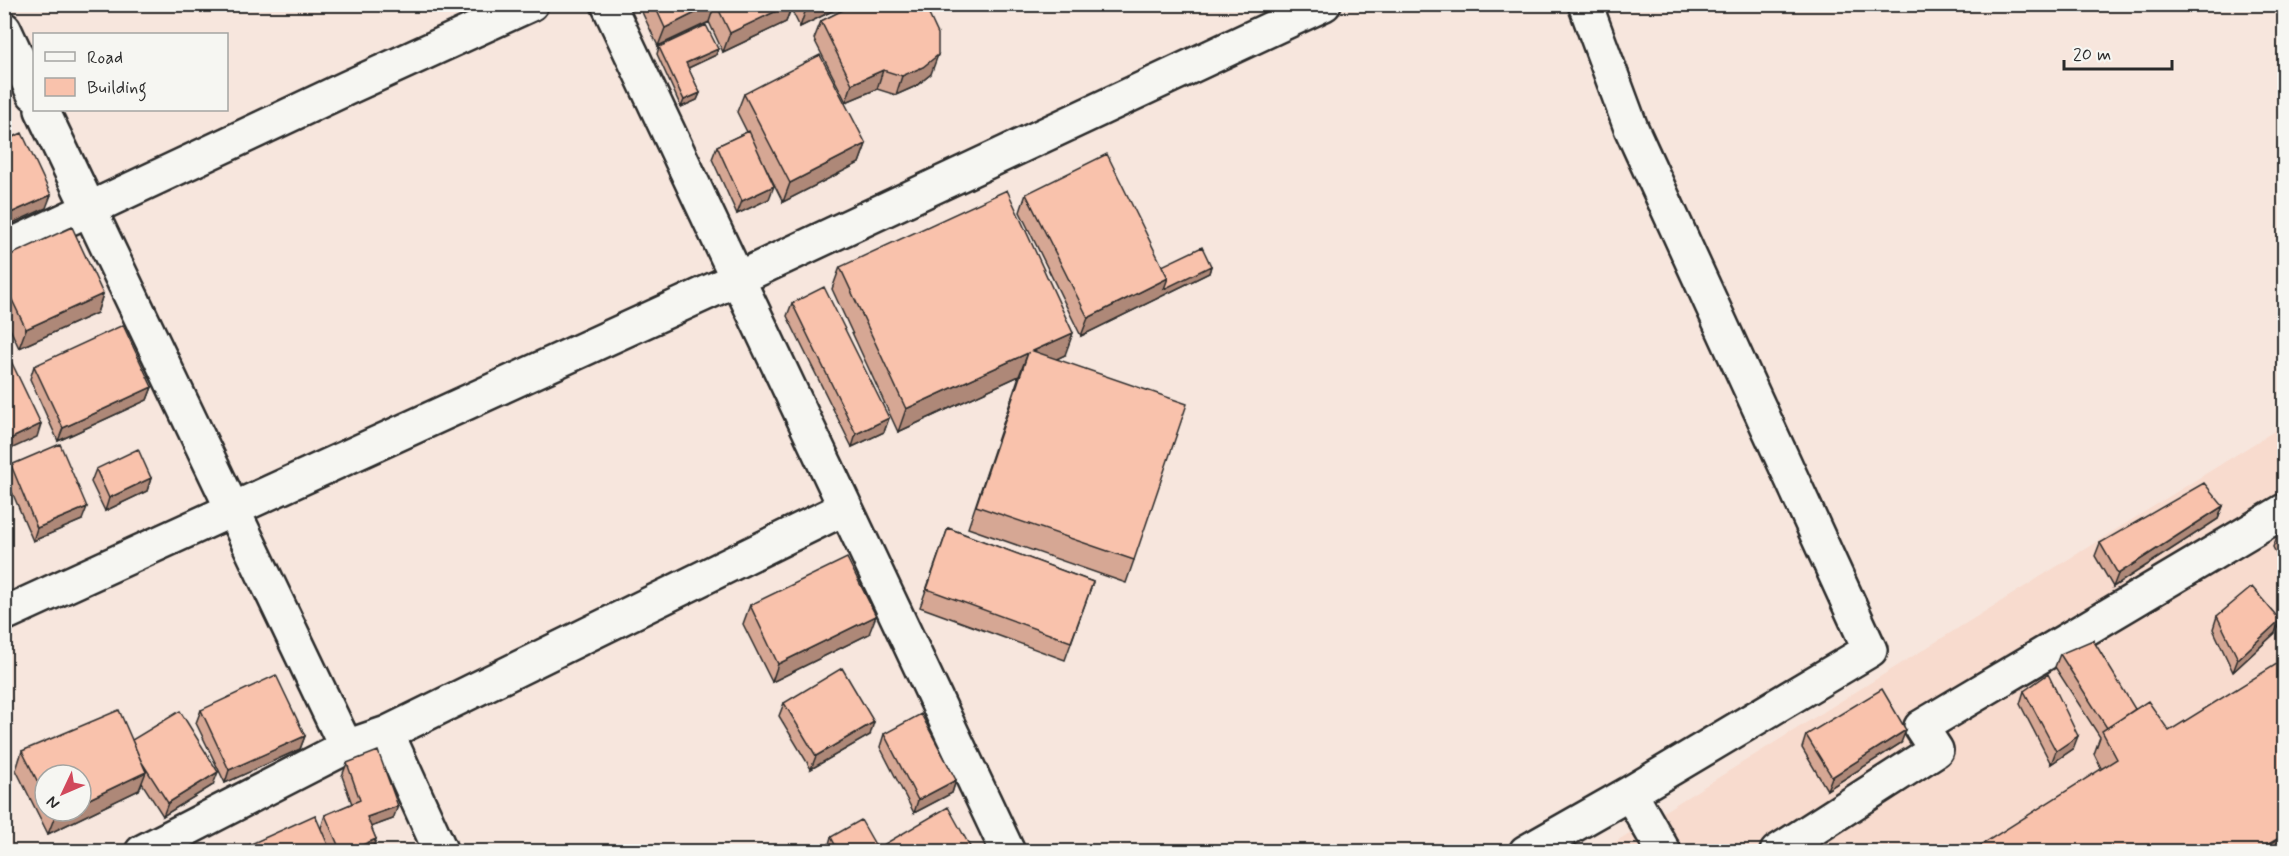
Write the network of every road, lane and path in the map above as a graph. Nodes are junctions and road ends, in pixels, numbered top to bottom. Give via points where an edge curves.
1 (531, 4) edge
2 (608, 4) edge
3 (1324, 4) edge
4 (1585, 4) edge
5 (4, 29) edge
6 (33, 92) edge
7 (42, 111) edge
8 (89, 211) junction
9 (4, 249) edge
10 (739, 278) junction
11 (845, 508) junction
12 (231, 510) junction
13 (2284, 511) edge
14 (4, 614) edge
15 (387, 733) junction
16 (346, 747) junction
17 (1630, 793) junction
18 (142, 852) edge
19 (441, 852) edge
20 (1008, 852) edge
21 (1526, 852) edge
22 (1665, 852) edge
23 (1777, 852) edge

1 - 8 street
2 - 10 street
3 - 10 street
4 - 17 street via 1631,128 1870,650
5 - 6 street
7 - 8 street
8 - 9 street
8 - 12 street
10 - 11 street
10 - 12 street
11 - 15 street
11 - 20 street
12 - 14 street
12 - 16 street
13 - 23 street via 1921,727 1935,750
15 - 16 street
15 - 19 street
16 - 18 street
17 - 21 street
17 - 22 street

